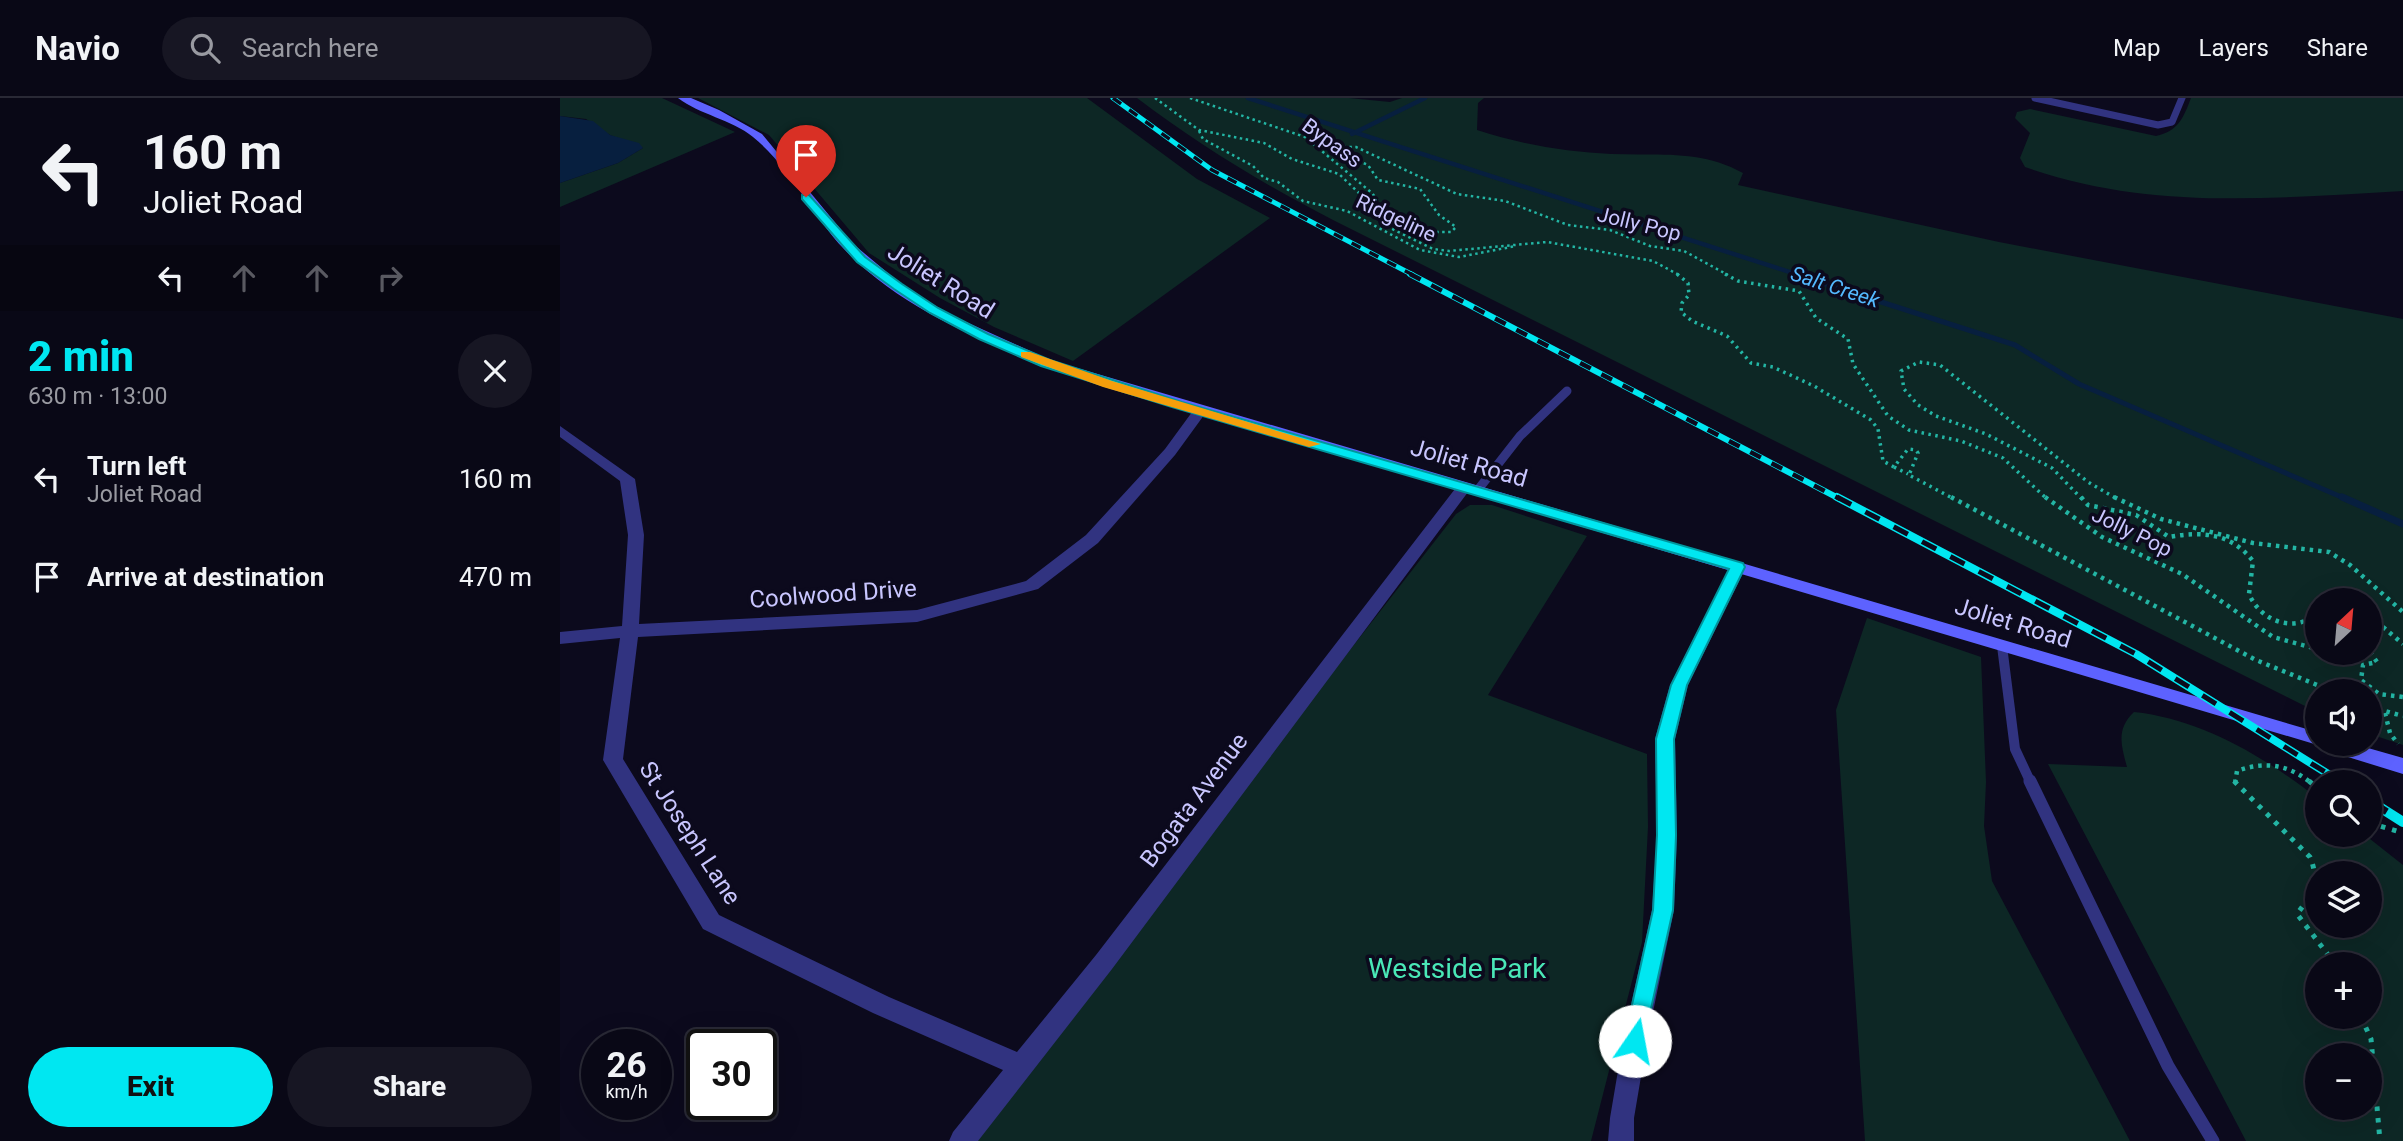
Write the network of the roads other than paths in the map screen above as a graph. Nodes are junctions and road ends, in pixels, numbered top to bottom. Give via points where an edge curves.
1 (683, 98) edge
2 (2035, 98) edge
3 (2182, 98) edge
4 (1567, 391) dead end
5 (1200, 411) junction
6 (560, 430) edge
7 (1470, 489) junction
8 (1738, 567) junction
9 (630, 631) junction
10 (560, 638) edge
11 (2002, 646) junction
12 (2305, 736) edge
13 (2369, 756) edge
14 (2403, 766) edge
15 (1021, 1066) junction
16 (962, 1141) edge
17 (1621, 1141) edge
18 (2213, 1141) edge

1 - 5 main road, Joliet Road via 741,125 766,143 812,205 861,259 934,310 1045,363
2 - 3 lane via 2158,125 2172,122
4 - 7 lane
5 - 7 main road, Joliet Road
5 - 9 street, Coolwood Drive via 1170,452 1092,539 1032,585 917,616
6 - 9 street, St Joseph Lane via 627,479 636,535
7 - 8 main road, Joliet Road
7 - 15 street, Bogata Avenue
8 - 11 main road, Joliet Road
8 - 17 street via 1679,685 1665,739 1663,910 1635,1041
9 - 10 street, Coolwood Drive
9 - 15 street, St Joseph Lane via 613,760 711,922
11 - 12 main road, Joliet Road
11 - 18 lane via 2015,749 2168,1066
13 - 14 main road
15 - 16 street, Bogata Avenue

